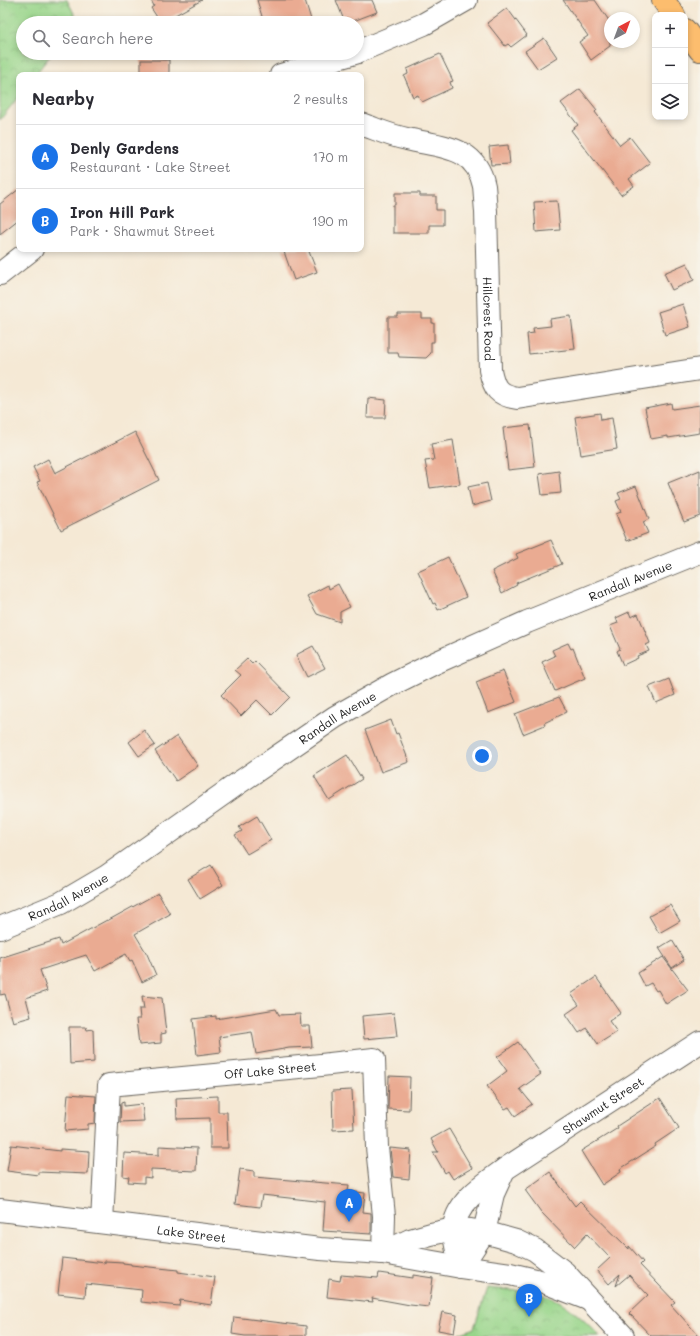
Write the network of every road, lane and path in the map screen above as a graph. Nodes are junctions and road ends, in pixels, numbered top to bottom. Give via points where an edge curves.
1 (466, 0) edge
2 (663, 0) edge
3 (672, 12) edge
4 (688, 34) edge
5 (364, 50) edge
6 (700, 50) edge
7 (332, 60) edge
8 (291, 72) edge
9 (364, 125) edge
10 (28, 252) edge
11 (0, 274) edge
12 (700, 369) edge
13 (700, 552) edge
14 (0, 928) edge
15 (700, 1042) edge
16 (504, 1169) junction
17 (0, 1210) edge
18 (102, 1222) junction
19 (470, 1230) junction
20 (384, 1253) junction
21 (460, 1267) junction
22 (588, 1299) junction
23 (623, 1336) edge

1 - 5 street via 424,24
2 - 3 main road
4 - 6 main road
7 - 8 street
9 - 12 street, Hillcrest Road via 394,136 455,149 467,156 480,173 486,211 490,370 494,385 505,396 517,398
10 - 11 street
13 - 14 street, Randall Avenue via 527,622 363,700 240,782 138,856 62,902
15 - 16 street, Shawmut Street
16 - 19 street, Shawmut Street via 493,1194
16 - 19 street, Shawmut Street via 475,1191 463,1206 456,1219
17 - 18 street, Lake Street
18 - 20 street, Lake Street via 320,1249
18 - 20 street, Off Lake Street via 109,1086 374,1059
19 - 20 street via 431,1234 410,1240
19 - 21 street, Shawmut Street
19 - 21 street, Shawmut Street
19 - 22 street via 516,1241 535,1250 564,1272
20 - 21 street, Lake Street
21 - 22 street via 544,1282
22 - 23 street

